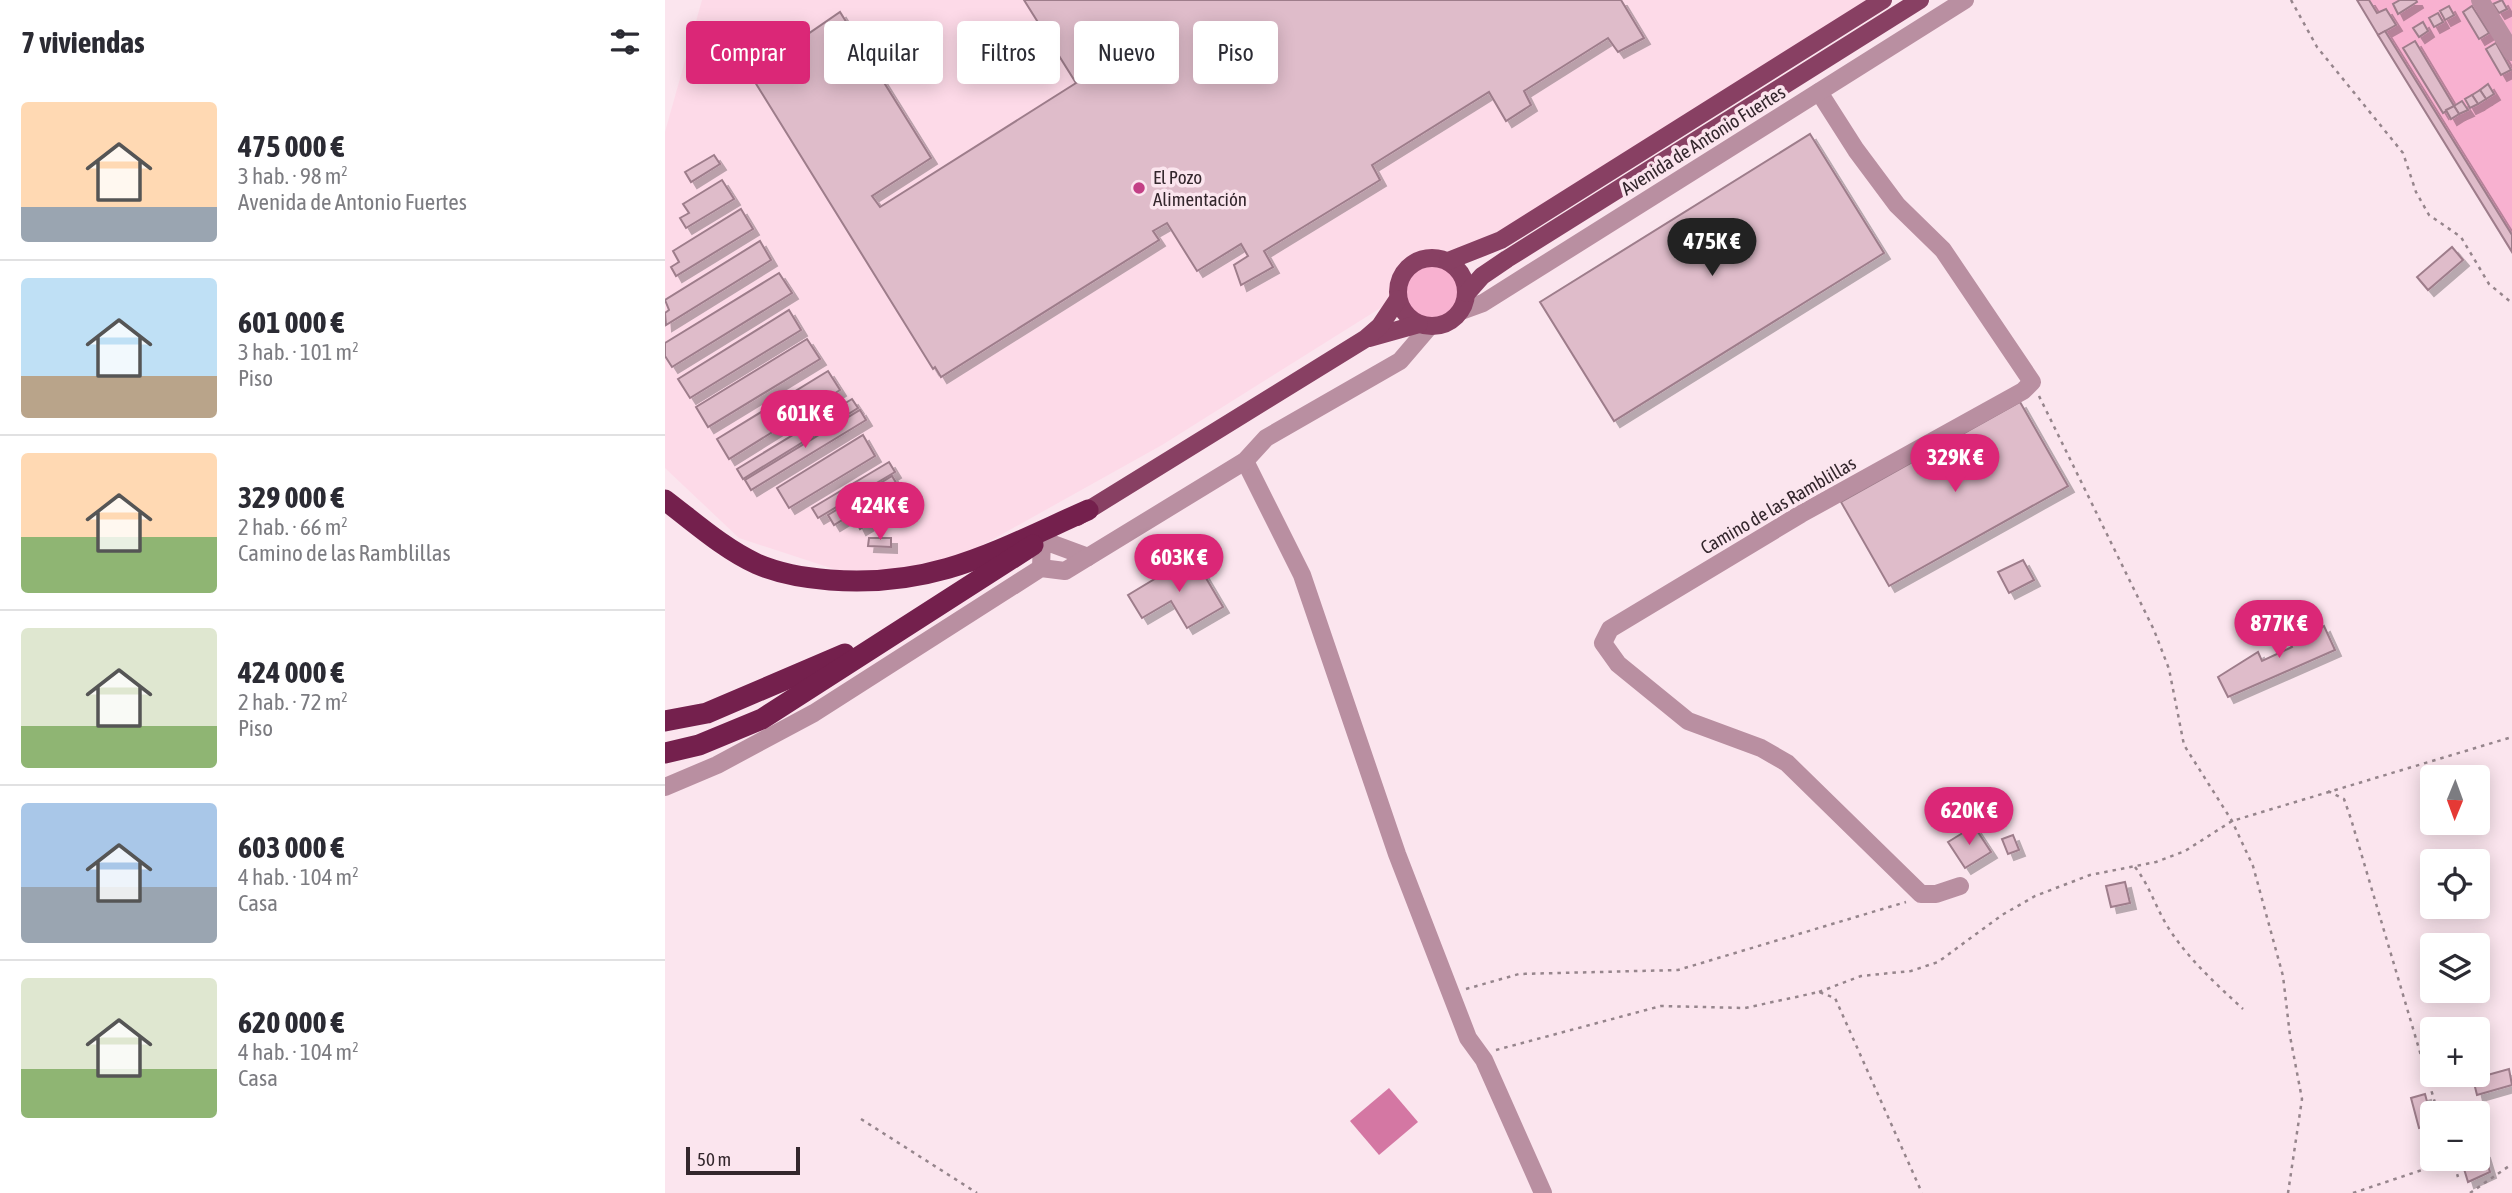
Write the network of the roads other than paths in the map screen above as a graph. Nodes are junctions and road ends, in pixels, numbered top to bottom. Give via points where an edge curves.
1 (1883, 0) edge
2 (1920, 0) edge
3 (1965, 0) edge
4 (2480, 0) edge
5 (2512, 52) edge
6 (1819, 92) junction
7 (1448, 261) junction
8 (1467, 293) junction
9 (1398, 299) junction
10 (1461, 311) junction
11 (1424, 325) junction
12 (1365, 339) junction
13 (1245, 461) junction
14 (665, 500) edge
15 (1088, 510) junction
16 (1042, 540) junction
17 (1088, 557) junction
18 (1041, 568) junction
19 (914, 623) junction
20 (822, 682) junction
21 (665, 721) edge
22 (665, 742) edge
23 (665, 753) edge
24 (665, 787) edge
25 (1960, 886) dead end
26 (1543, 1193) edge

1 - 7 main road, Avenida de Antonio Fuertes via 1501,240
2 - 8 main road, Avenida de Antonio Fuertes via 1507,259
3 - 6 street, Avenida de Antonio Fuertes
4 - 5 street
6 - 10 street, Avenida de Antonio Fuertes via 1482,303
6 - 25 street, Camino de las Ramblillas via 1897,205 1943,250 2032,382 1801,513 1622,622 1603,643 1618,664 1688,721 1761,748 1787,763 1921,894
7 - 8 main road via 1462,274
7 - 9 main road via 1426,257 1415,261 1400,277
8 - 10 main road
9 - 11 main road via 1402,310
9 - 12 main road
10 - 11 main road via 1442,325
11 - 12 main road
11 - 13 street via 1399,360 1266,438
12 - 15 main road
13 - 17 street
13 - 26 street via 1302,575 1397,854 1468,1038
14 - 15 highway via 757,564 799,577 868,583 960,567
15 - 16 main road
16 - 17 street
16 - 18 street
16 - 19 highway
17 - 18 street via 1065,571
18 - 24 street via 814,713
19 - 20 highway
19 - 21 highway via 707,713
20 - 22 highway via 750,716
20 - 23 highway via 762,719 699,745

